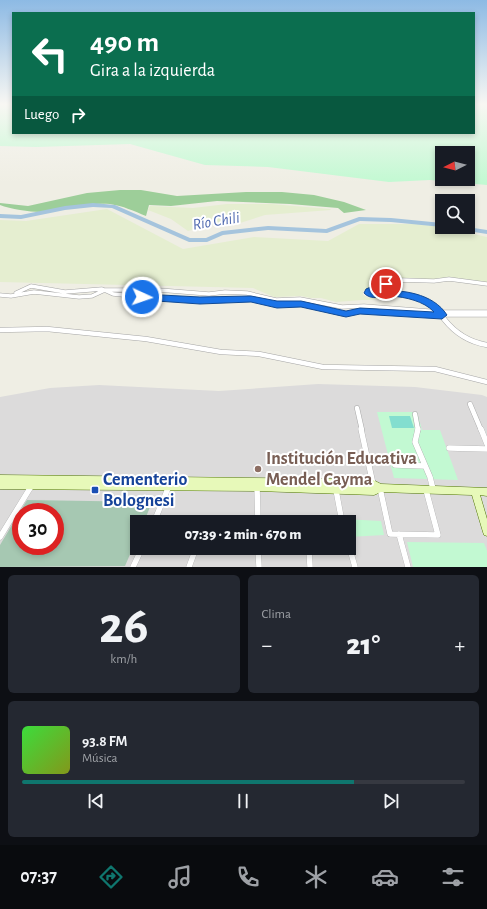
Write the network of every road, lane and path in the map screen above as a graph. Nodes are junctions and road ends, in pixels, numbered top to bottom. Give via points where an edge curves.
1 (487, 284) edge
2 (105, 290) junction
3 (0, 295) edge
4 (487, 312) edge
5 (442, 314) junction
6 (487, 315) edge
7 (0, 330) edge
8 (487, 345) edge
9 (487, 382) edge
10 (470, 404) dead end
11 (357, 408) dead end
12 (416, 414) dead end
13 (487, 444) edge
14 (449, 448) dead end
15 (487, 449) edge
16 (394, 465) dead end
17 (425, 466) junction
18 (0, 478) edge
19 (34, 482) junction
20 (170, 483) junction
21 (257, 484) junction
22 (0, 485) edge
23 (335, 485) junction
24 (376, 487) junction
25 (430, 489) junction
26 (475, 492) junction
27 (487, 494) edge
28 (157, 515) edge
29 (258, 515) edge
30 (341, 515) edge
31 (487, 532) edge
32 (399, 534) junction
33 (0, 537) edge
34 (139, 555) edge
35 (193, 555) edge
36 (258, 555) edge
37 (309, 555) edge
38 (352, 555) edge
39 (133, 567) edge
40 (189, 567) edge
41 (259, 567) edge
42 (310, 567) edge
43 (355, 567) edge
44 (408, 567) edge

1 - 5 street via 449,279 402,280 369,292 373,295 390,293 409,296 429,304
2 - 3 street via 86,297 34,292
2 - 5 street via 247,293 276,300 300,299 342,307 364,306
2 - 5 street via 113,294 191,300 247,299 277,304 301,304 342,314 360,311
4 - 5 street
5 - 6 street
5 - 8 street via 460,334
7 - 9 street via 47,329 146,339 221,352 260,354 323,367 435,369
10 - 13 street
11 - 24 street
12 - 17 street via 418,431 415,442
14 - 15 street
16 - 17 street
17 - 25 street via 430,477
18 - 19 main road
19 - 20 main road
19 - 22 main road
19 - 33 street
20 - 21 main road
20 - 28 street
21 - 23 main road
21 - 29 street
23 - 24 main road
23 - 30 street
24 - 25 main road
24 - 32 street via 390,534
25 - 26 main road
25 - 32 street via 438,535
26 - 27 main road
26 - 31 main road
32 - 44 street
34 - 39 street
35 - 40 street
36 - 41 street
37 - 42 street
38 - 43 street

